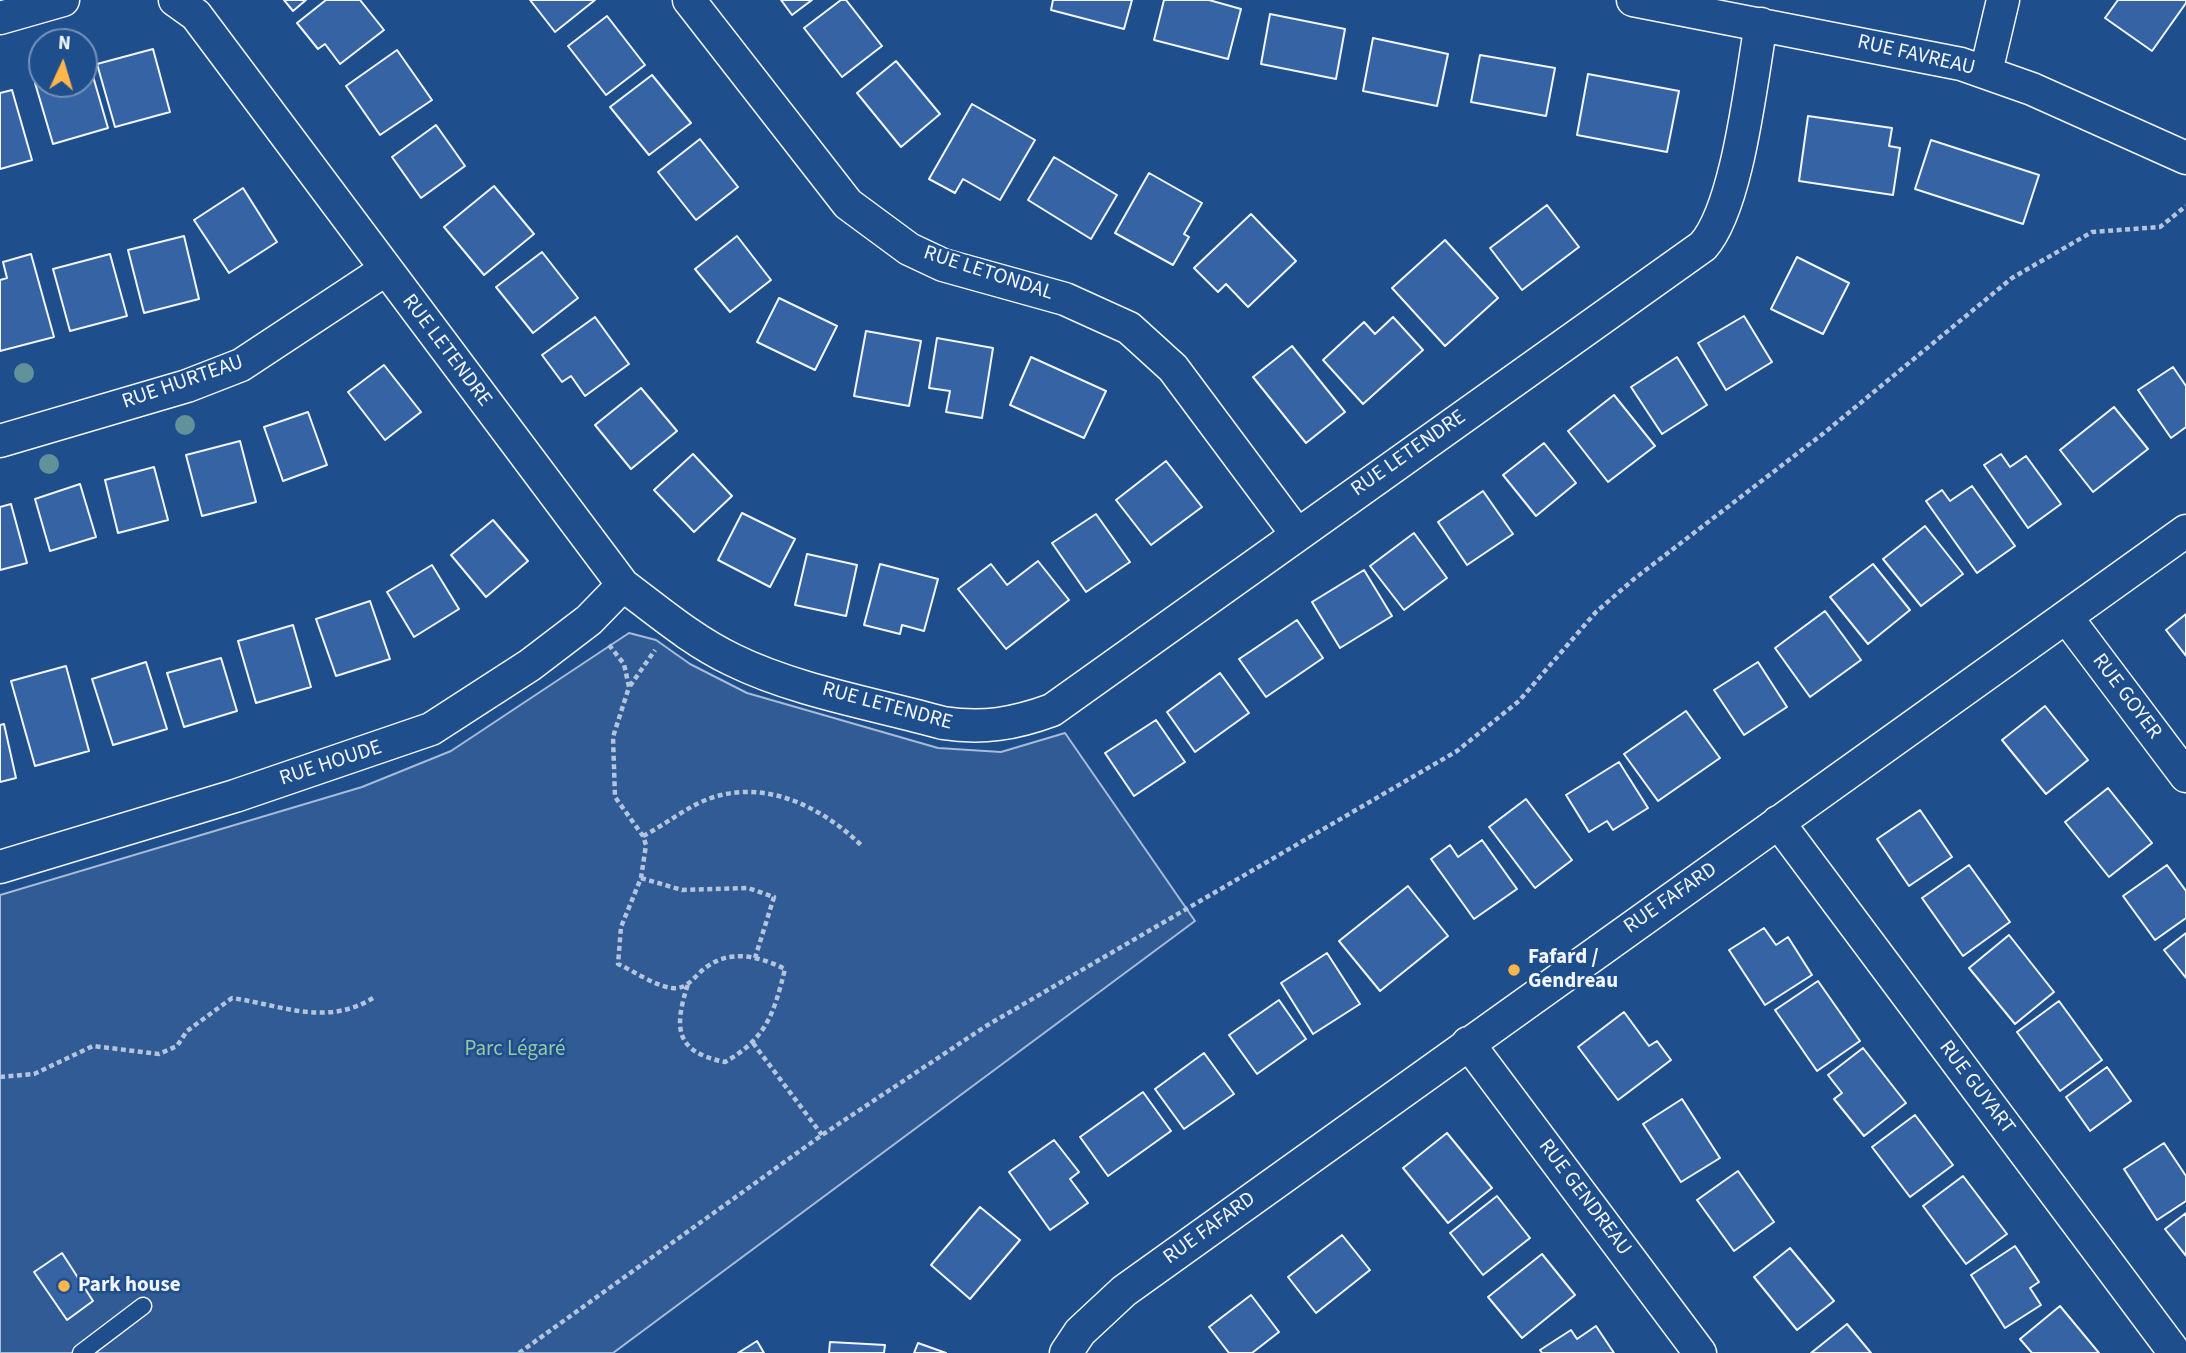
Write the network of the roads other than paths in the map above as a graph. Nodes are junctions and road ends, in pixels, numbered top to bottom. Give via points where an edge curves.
1 (63, 0) edge
2 (175, 0) edge
3 (689, 0) edge
4 (1633, 0) edge
5 (2003, 0) edge
6 (0, 19) edge
7 (1761, 24) junction
8 (1986, 72) junction
9 (2186, 158) edge
10 (385, 270) junction
11 (0, 441) edge
12 (2186, 531) edge
13 (1296, 533) junction
14 (623, 585) junction
15 (2067, 618) junction
16 (2186, 776) edge
17 (1778, 822) junction
18 (0, 867) edge
19 (1468, 1043) junction
20 (143, 1306) dead end
21 (81, 1353) edge
22 (1066, 1353) edge
23 (1700, 1353) edge
24 (2175, 1353) edge

1 - 6 street
2 - 10 street, RUE LETENDRE via 196,15
3 - 13 street, RUE LETONDAL via 848,204 909,249 943,265 1065,299 1129,328 1172,368
4 - 7 street, RUE FAVREAU
5 - 8 street
7 - 8 street, RUE FAVREAU via 1936,57
7 - 13 street, RUE LETENDRE via 1726,205 1714,234
8 - 9 street, RUE FAVREAU
10 - 11 street, RUE HURTEAU via 241,365 187,386
10 - 14 street, RUE LETENDRE
12 - 15 street, RUE FAFARD
13 - 14 street, RUE LETENDRE via 1052,710 996,727 943,723 734,661
14 - 18 street, RUE HOUDE via 589,620 530,666 431,729
15 - 16 street, RUE GOYER
15 - 17 street, RUE FAFARD
17 - 19 street, RUE FAFARD
17 - 24 street, RUE GUYART
19 - 22 street, RUE FAFARD via 1124,1291 1080,1332
19 - 23 street, RUE GENDREAU
20 - 21 lane

